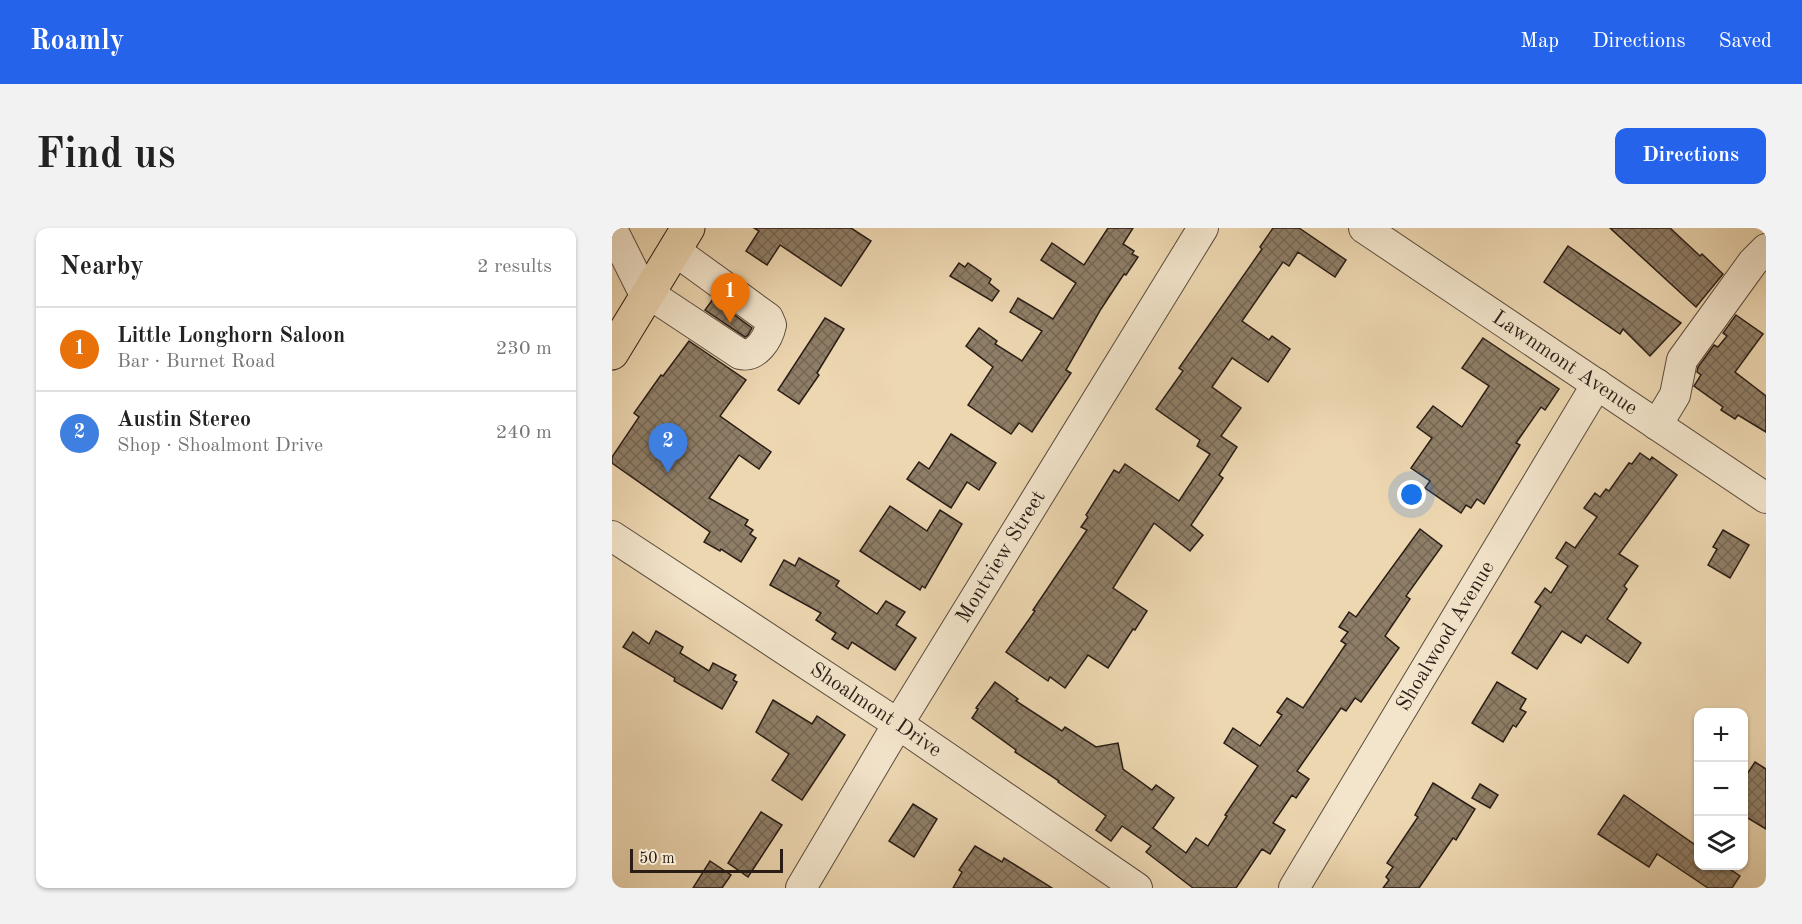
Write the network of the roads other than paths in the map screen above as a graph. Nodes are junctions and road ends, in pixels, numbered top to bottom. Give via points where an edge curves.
1 (1203, 228) edge
2 (1364, 228) edge
3 (612, 229) edge
4 (681, 239) edge
5 (1766, 249) edge
6 (634, 307) edge
7 (612, 353) edge
8 (1597, 384) junction
9 (1657, 425) junction
10 (1766, 498) edge
11 (612, 536) edge
12 (898, 724) junction
13 (814, 883) edge
14 (1137, 888) edge
15 (1294, 888) edge

1 - 12 street, Montview Street
2 - 8 street, Lawnmont Avenue
3 - 6 street
4 - 6 main road
4 - 6 street via 768,318 771,325 766,338 746,356
5 - 9 street via 1682,360 1675,395
6 - 7 main road
8 - 9 street, Lawnmont Avenue
8 - 15 street, Shoalwood Avenue
9 - 10 street, Lawnmont Avenue
11 - 12 street, Shoalmont Drive
12 - 13 street, Montview Street
12 - 14 street, Shoalmont Drive

